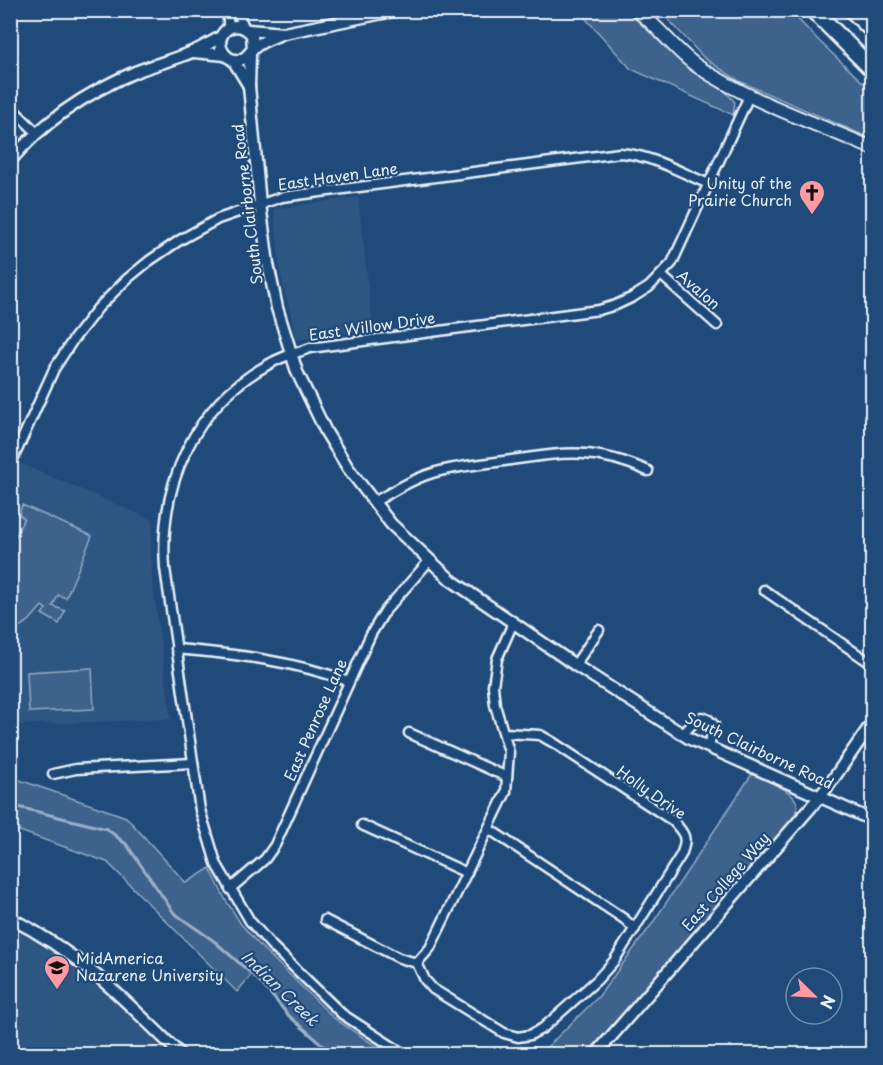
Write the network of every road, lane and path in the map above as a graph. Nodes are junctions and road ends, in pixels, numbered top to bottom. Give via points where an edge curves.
1 (228, 10) edge
2 (237, 10) edge
3 (398, 10) edge
4 (636, 10) edge
5 (813, 10) edge
6 (852, 10) edge
7 (649, 16) edge
8 (228, 28) junction
9 (246, 29) junction
10 (873, 30) edge
11 (284, 33) junction
12 (221, 38) junction
13 (252, 51) junction
14 (194, 52) junction
15 (229, 57) junction
16 (873, 69) edge
17 (249, 86) junction
18 (749, 96) junction
19 (10, 106) edge
20 (37, 133) junction
21 (873, 148) edge
22 (10, 161) edge
23 (709, 184) junction
24 (261, 204) junction
25 (661, 276) junction
26 (717, 325) dead end
27 (291, 355) junction
28 (13, 459) dead end
29 (648, 471) dead end
30 (374, 502) junction
31 (429, 561) junction
32 (764, 590) dead end
33 (513, 624) junction
34 (600, 630) dead end
35 (176, 649) junction
36 (873, 664) edge
37 (575, 665) junction
38 (348, 681) junction
39 (873, 723) edge
40 (409, 733) dead end
41 (504, 733) junction
42 (683, 734) junction
43 (709, 747) junction
44 (193, 763) junction
45 (54, 774) dead end
46 (507, 777) junction
47 (820, 796) junction
48 (873, 820) edge
49 (362, 825) dead end
50 (489, 829) junction
51 (467, 873) junction
52 (230, 889) junction
53 (10, 918) edge
54 (325, 920) dead end
55 (635, 929) junction
56 (417, 963) junction
57 (180, 1054) edge
58 (404, 1054) edge
59 (596, 1054) edge

1 - 8 street
2 - 9 street
3 - 11 street
4 - 7 main road
5 - 16 highway
6 - 10 highway
7 - 18 main road via 694,64
8 - 9 street
8 - 12 street
9 - 11 street
9 - 13 street via 254,42
11 - 13 street
12 - 14 street
12 - 15 street via 220,44
13 - 15 street via 245,58
13 - 17 street, South Clairborne Road
14 - 15 street
14 - 20 street via 102,88
15 - 17 street, South Clairborne Road
17 - 24 street, South Clairborne Road
18 - 21 main road
18 - 23 street, East Willow Drive
19 - 20 street
20 - 22 street
23 - 24 street, East Haven Lane via 639,155 620,153 282,197
23 - 25 street, East Willow Drive via 678,254
24 - 27 street, South Clairborne Road via 268,264
24 - 28 street, East Haven Lane via 218,219 180,240 110,296 72,340 54,369
25 - 26 street, Avalon
25 - 27 street, East Willow Drive via 633,297 599,310 310,348
27 - 30 street, South Clairborne Road via 326,432
27 - 35 street, East Willow Drive via 260,369 231,392 196,431 180,463 167,506 163,547
29 - 30 street via 614,457 563,453 436,472
30 - 31 street, South Clairborne Road
31 - 33 street, South Clairborne Road
31 - 38 street, East Penrose Lane via 385,611
32 - 36 street
33 - 37 street, South Clairborne Road
33 - 41 street via 493,676 495,705
34 - 37 street
35 - 38 street via 300,666
35 - 44 street, East Willow Drive
37 - 42 street, South Clairborne Road
38 - 52 street, East Penrose Lane via 275,845 258,866
39 - 47 street, East College Way
40 - 46 street
41 - 46 street via 509,752
41 - 55 street, Holly Drive via 540,735 554,742 673,821 684,833 681,855
42 - 43 street, South Clairborne Road
42 - 43 street via 697,719 710,720 714,725
43 - 47 street, South Clairborne Road
44 - 45 street via 76,769
44 - 52 street, East Willow Drive via 208,841
46 - 50 street via 506,792
47 - 48 street, South Clairborne Road
47 - 59 street, East College Way
49 - 51 street
50 - 51 street
50 - 55 street
51 - 56 street via 430,948
52 - 58 street, East Willow Drive via 250,921 321,995 366,1032
53 - 57 street via 94,971
54 - 56 street
55 - 56 street, Holly Drive via 597,980 530,1035 504,1033 433,989

